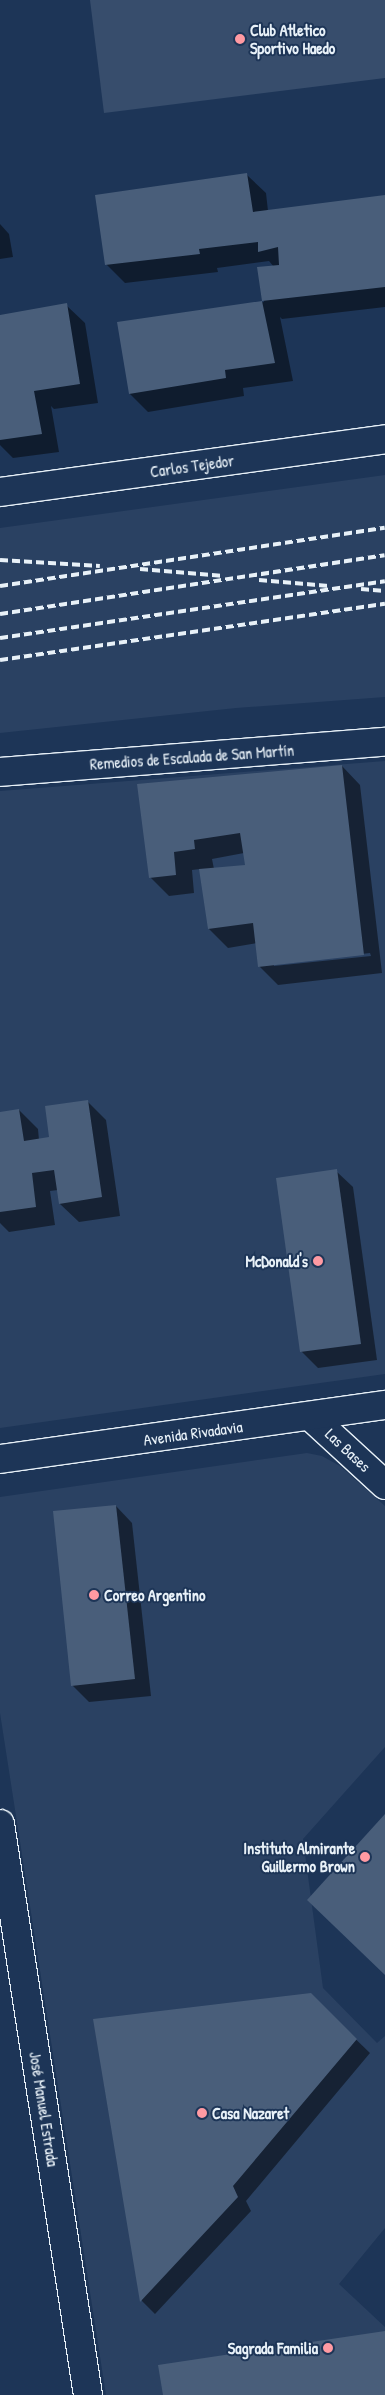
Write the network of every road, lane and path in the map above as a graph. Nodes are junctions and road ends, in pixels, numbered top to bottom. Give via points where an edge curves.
1 (385, 439) edge
2 (0, 492) edge
3 (385, 742) edge
4 (0, 772) edge
5 (385, 1405) edge
6 (310, 1416) junction
7 (0, 1459) edge
8 (385, 1485) edge
9 (0, 1824) edge
10 (7, 1929) edge
11 (88, 2395) edge

1 - 2 street, Carlos Tejedor
3 - 4 street, Remedios de Escalada de San Martín
5 - 6 street, Avenida Rivadavia
6 - 7 street, Avenida Rivadavia
6 - 8 street, Las Bases
9 - 10 street, José Manuel Estrada
10 - 11 street, José Manuel Estrada

